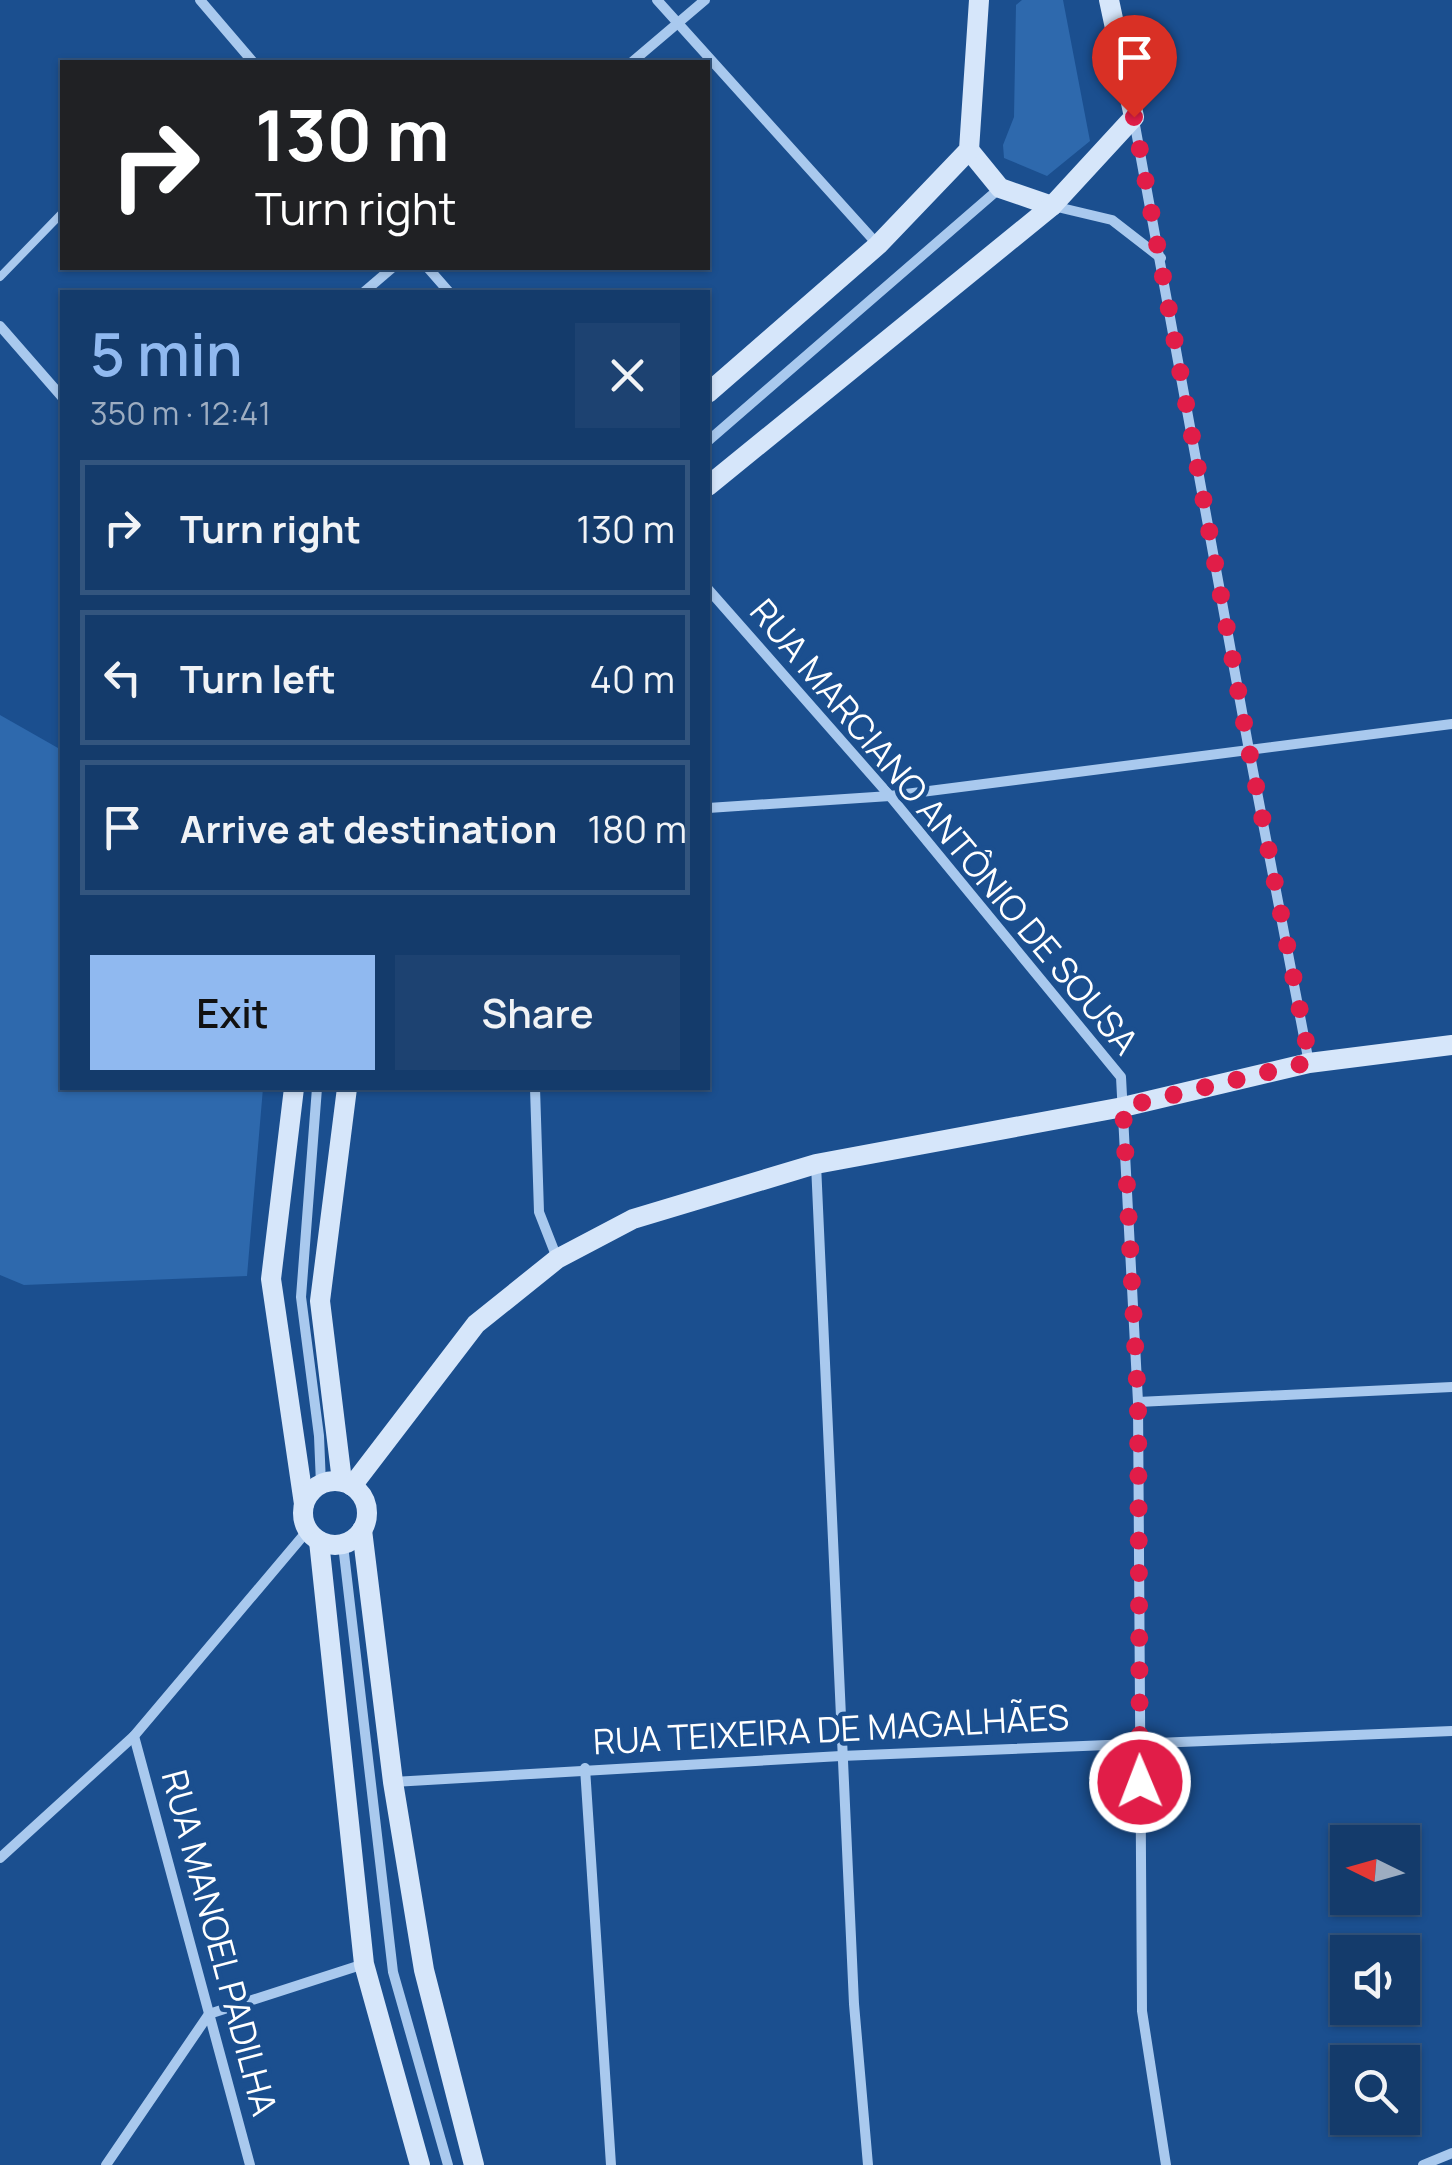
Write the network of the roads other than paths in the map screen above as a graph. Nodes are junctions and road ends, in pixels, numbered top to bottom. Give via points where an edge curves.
1 (200, 0) edge
2 (657, 0) edge
3 (705, 0) edge
4 (979, 0) edge
5 (1109, 0) edge
6 (678, 24) junction
7 (252, 60) edge
8 (634, 60) edge
9 (1134, 117) junction
10 (969, 150) junction
11 (1000, 188) junction
12 (1052, 206) junction
13 (60, 215) edge
14 (878, 245) junction
15 (1162, 259) junction
16 (390, 270) edge
17 (430, 270) edge
18 (0, 277) edge
19 (366, 290) edge
20 (448, 290) edge
21 (0, 326) edge
22 (710, 392) edge
23 (60, 395) edge
24 (710, 438) edge
25 (710, 484) edge
26 (710, 591) edge
27 (1452, 724) edge
28 (1249, 750) junction
29 (890, 796) junction
30 (710, 808) edge
31 (1452, 1045) edge
32 (1310, 1062) junction
33 (294, 1090) edge
34 (317, 1090) edge
35 (347, 1090) edge
36 (534, 1090) edge
37 (1123, 1107) junction
38 (816, 1164) junction
39 (557, 1259) junction
40 (1452, 1387) edge
41 (1138, 1402) junction
42 (338, 1484) junction
43 (304, 1504) junction
44 (362, 1530) junction
45 (313, 1536) junction
46 (343, 1545) junction
47 (1452, 1731) edge
48 (134, 1736) junction
49 (1140, 1743) junction
50 (842, 1756) junction
51 (586, 1768) junction
52 (393, 1782) junction
53 (0, 1858) edge
54 (364, 1964) junction
55 (209, 2014) junction
56 (1452, 2153) edge
57 (106, 2165) edge
58 (250, 2165) edge
59 (420, 2165) edge
60 (448, 2165) edge
61 (474, 2165) edge
62 (611, 2165) edge
63 (868, 2165) edge
64 (1166, 2165) edge
65 (1422, 2165) edge

1 - 7 street
2 - 6 street
3 - 6 street
4 - 10 main road
5 - 9 main road
6 - 8 street
6 - 14 street
9 - 12 main road
9 - 15 street
10 - 11 main road
10 - 14 main road
11 - 12 main road
11 - 24 street
12 - 15 street via 1112,220
12 - 25 main road
13 - 18 lane
14 - 22 main road
15 - 28 street
16 - 19 street
17 - 20 street
21 - 23 street
26 - 29 street, RUA MARCIANO ANTÔNIO DE SOUSA
27 - 28 street
28 - 29 street
28 - 32 street
29 - 30 street
29 - 37 street, RUA MARCIANO ANTÔNIO DE SOUSA via 1121,1076
31 - 32 main road
32 - 37 main road
33 - 43 main road via 270,1279
34 - 42 street via 302,1297 319,1436
35 - 42 main road via 320,1301
36 - 39 street via 540,1212
37 - 38 main road
37 - 41 street, RUA MARCIANO ANTÔNIO DE SOUSA
38 - 39 main road via 633,1220
38 - 50 street
39 - 42 main road via 476,1324
40 - 41 street
41 - 49 street, RUA MARCIANO ANTÔNIO DE SOUSA
42 - 43 main road via 311,1491
42 - 44 main road via 366,1503
43 - 45 main road
44 - 46 main road
44 - 52 main road
45 - 46 main road
45 - 48 street
45 - 54 main road
46 - 60 street via 393,1972
47 - 49 street, RUA TEIXEIRA DE MAGALHÃES
48 - 53 street
48 - 55 street, RUA MANOEL PADILHA
49 - 50 street, RUA TEIXEIRA DE MAGALHÃES
49 - 64 street, RUA MARCIANO ANTÔNIO DE SOUSA via 1142,2011
50 - 51 street, RUA TEIXEIRA DE MAGALHÃES
50 - 63 street
51 - 52 street, RUA TEIXEIRA DE MAGALHÃES
51 - 62 street
52 - 61 main road via 424,1970
54 - 55 street
54 - 59 main road
55 - 57 street
55 - 58 street, RUA MANOEL PADILHA
56 - 65 street

